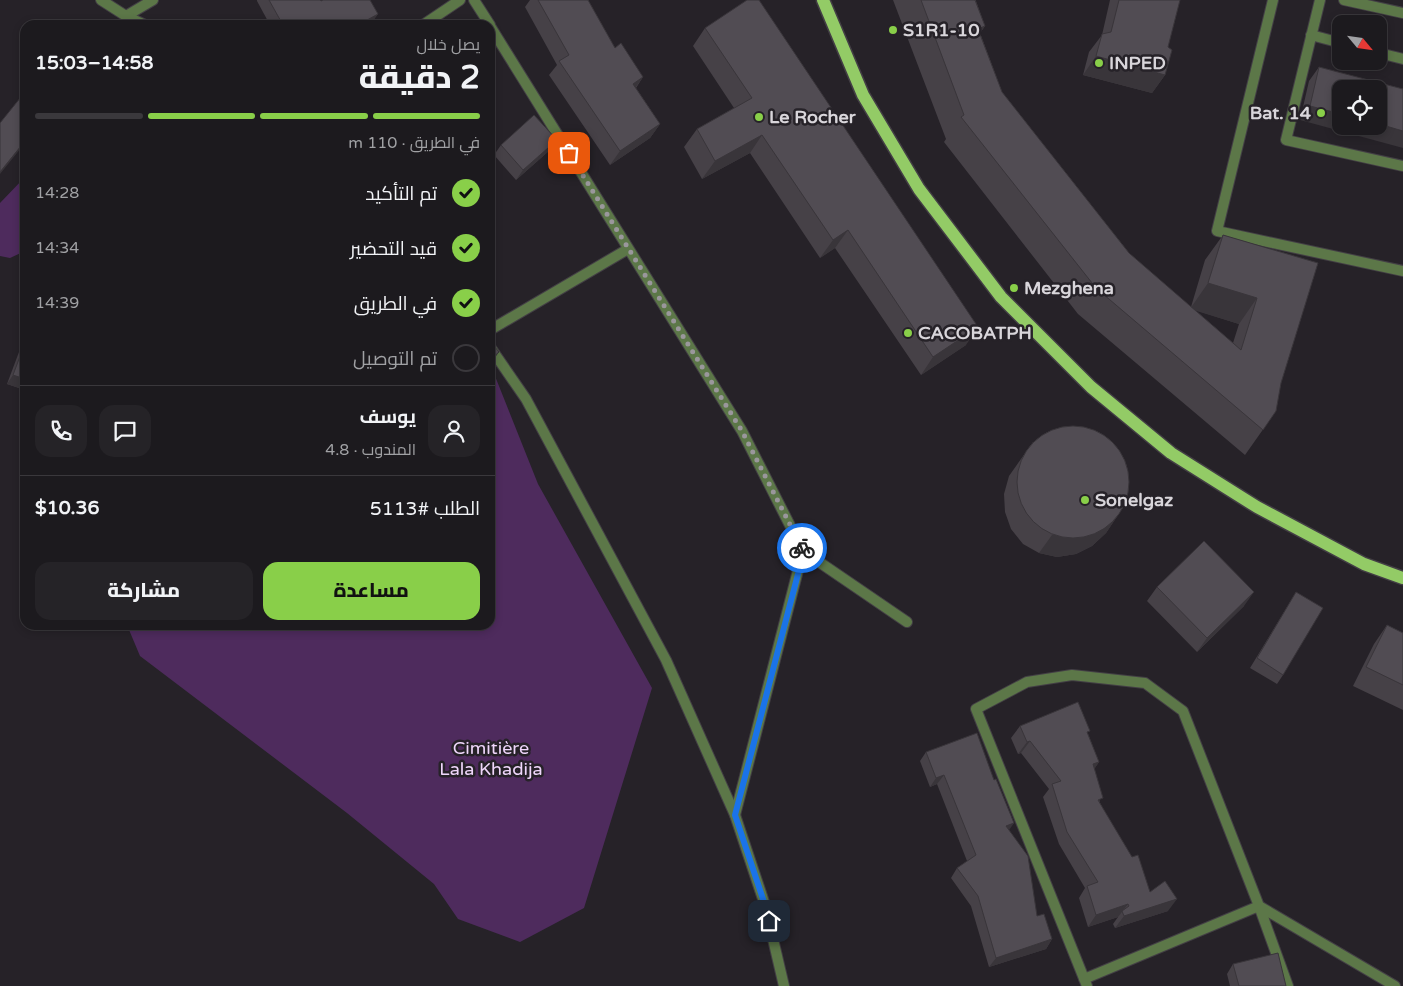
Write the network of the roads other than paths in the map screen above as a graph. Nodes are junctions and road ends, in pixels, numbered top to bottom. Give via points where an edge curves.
1 (101, 0) edge
2 (153, 0) edge
3 (460, 0) edge
4 (474, 0) edge
5 (823, 0) edge
6 (1273, 0) edge
7 (1320, 0) edge
8 (1344, 0) edge
9 (1403, 13) edge
10 (126, 16) junction
11 (134, 20) edge
12 (430, 20) edge
13 (487, 20) edge
14 (495, 33) edge
15 (1311, 35) junction
16 (1332, 41) edge
17 (1388, 55) edge
18 (1403, 59) edge
19 (1403, 166) edge
20 (628, 249) junction
21 (1403, 271) edge
22 (495, 327) edge
23 (495, 354) edge
24 (804, 551) junction
25 (1403, 578) edge
26 (907, 622) dead end
27 (735, 815) junction
28 (1260, 906) junction
29 (1085, 982) edge
30 (784, 986) edge
31 (1288, 986) edge
32 (1395, 986) edge

1 - 10 street
2 - 10 street
3 - 12 street
4 - 13 street
5 - 25 main road via 863,95 918,189 1002,297 1091,387 1171,454 1257,507 1364,564
6 - 21 street via 1217,231
7 - 15 street
8 - 9 street
10 - 11 street
14 - 20 street
15 - 16 street
15 - 19 street via 1286,140
17 - 18 street
20 - 22 street
20 - 24 street via 742,431
23 - 27 street via 526,399 666,660
24 - 26 street
24 - 27 street
27 - 30 street via 765,905
28 - 29 street
28 - 29 street via 1183,711 1145,683 1072,675 1027,682 976,708
28 - 31 street
28 - 32 street

